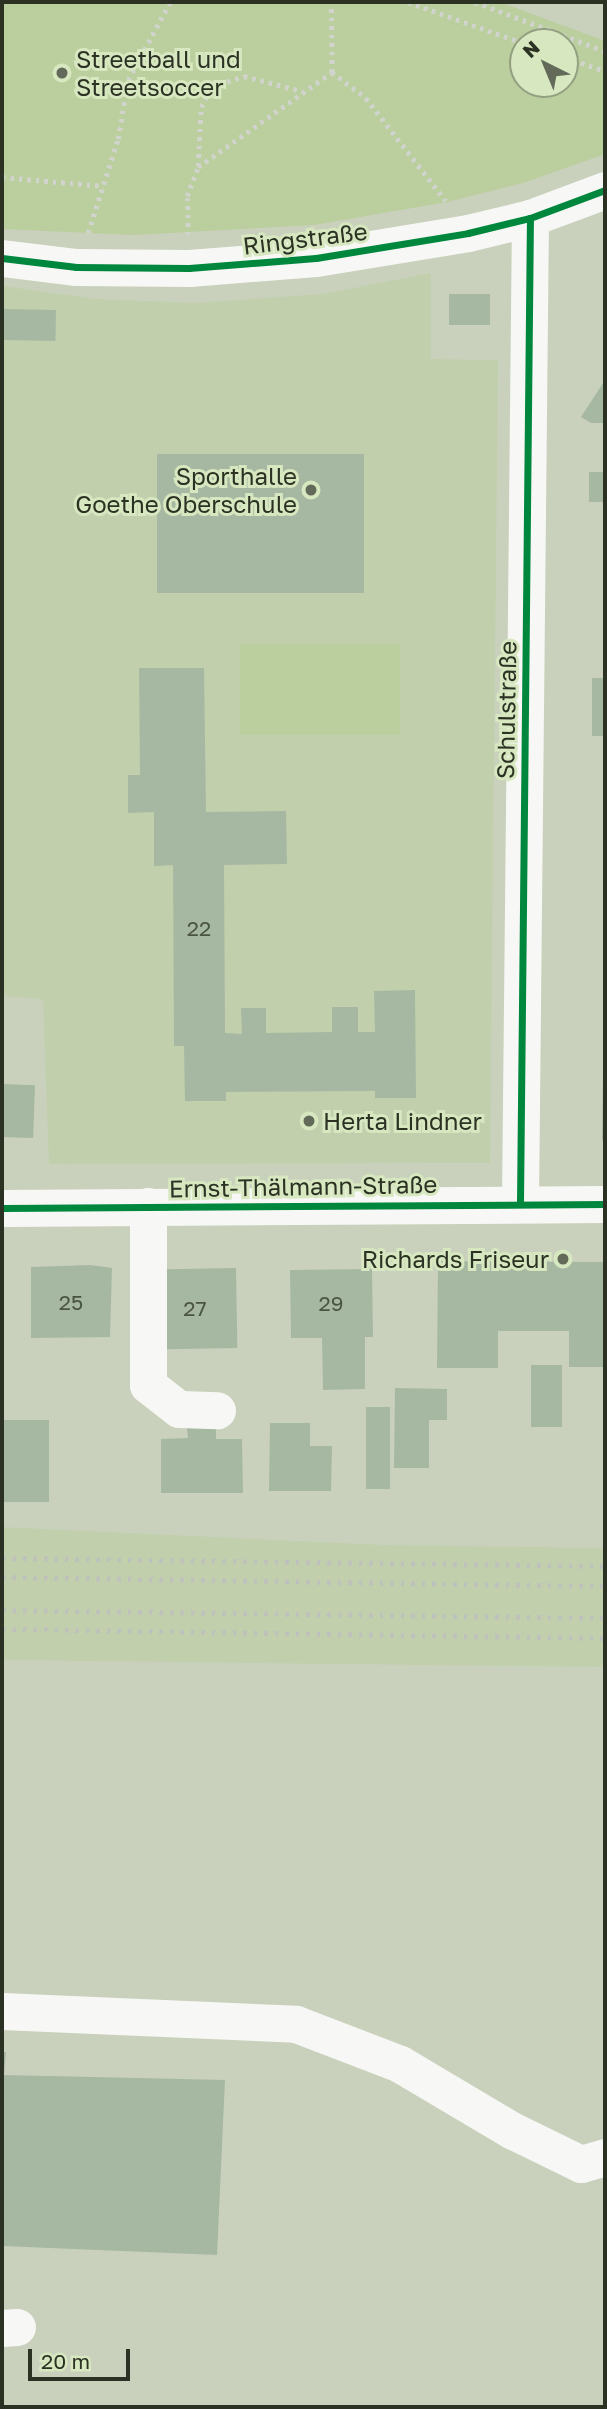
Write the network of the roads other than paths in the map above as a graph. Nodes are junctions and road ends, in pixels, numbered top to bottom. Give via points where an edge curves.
1 (605, 190) edge
2 (530, 218) junction
3 (2, 258) edge
4 (520, 1203) junction
5 (605, 1204) edge
6 (148, 1206) junction
7 (2, 1208) edge
8 (217, 1410) dead end
9 (2, 2011) edge
10 (605, 2157) edge

1 - 2 street, Ringstraße
2 - 3 street, Ringstraße via 316,258 189,268 76,267
2 - 4 street, Schulstraße
4 - 5 street, Ernst-Thälmann-Straße
4 - 6 street, Ernst-Thälmann-Straße
6 - 7 street, Ernst-Thälmann-Straße
6 - 8 street via 148,1385 178,1409
9 - 10 street via 296,2024 401,2064 511,2130 581,2164

